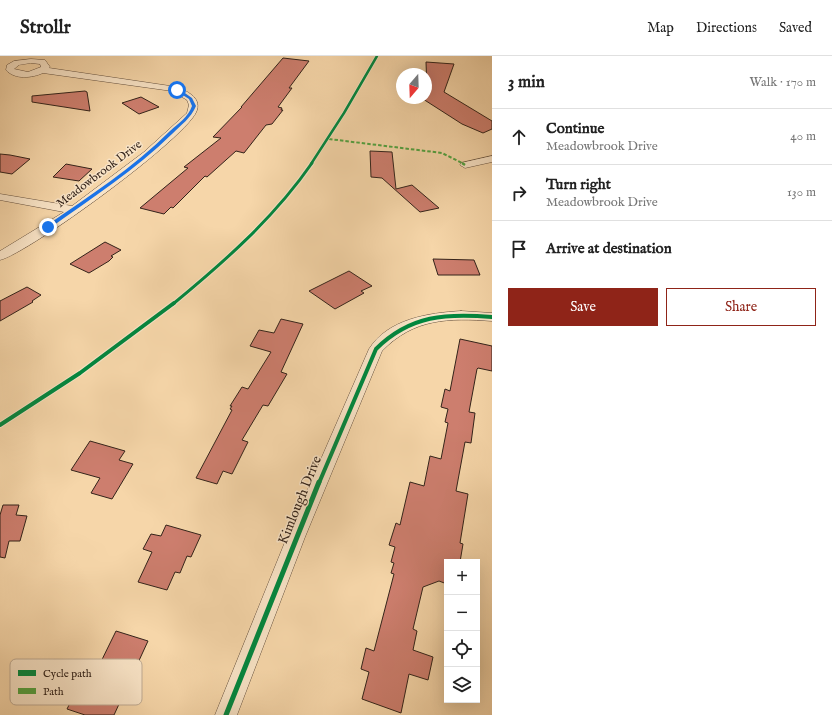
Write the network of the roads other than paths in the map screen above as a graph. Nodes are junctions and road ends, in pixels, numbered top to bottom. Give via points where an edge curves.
1 (42, 70) dead end
2 (492, 159) edge
3 (465, 165) dead end
4 (0, 197) edge
5 (74, 210) junction
6 (0, 256) edge
7 (492, 318) edge
8 (226, 715) edge

1 - 5 street, Meadowbrook Drive via 163,86 180,91 193,102 193,110 170,135 126,173
2 - 3 street
4 - 5 street
5 - 6 street, Meadowbrook Drive
7 - 8 street, Kimlough Drive via 463,314 425,319 393,332 372,354

